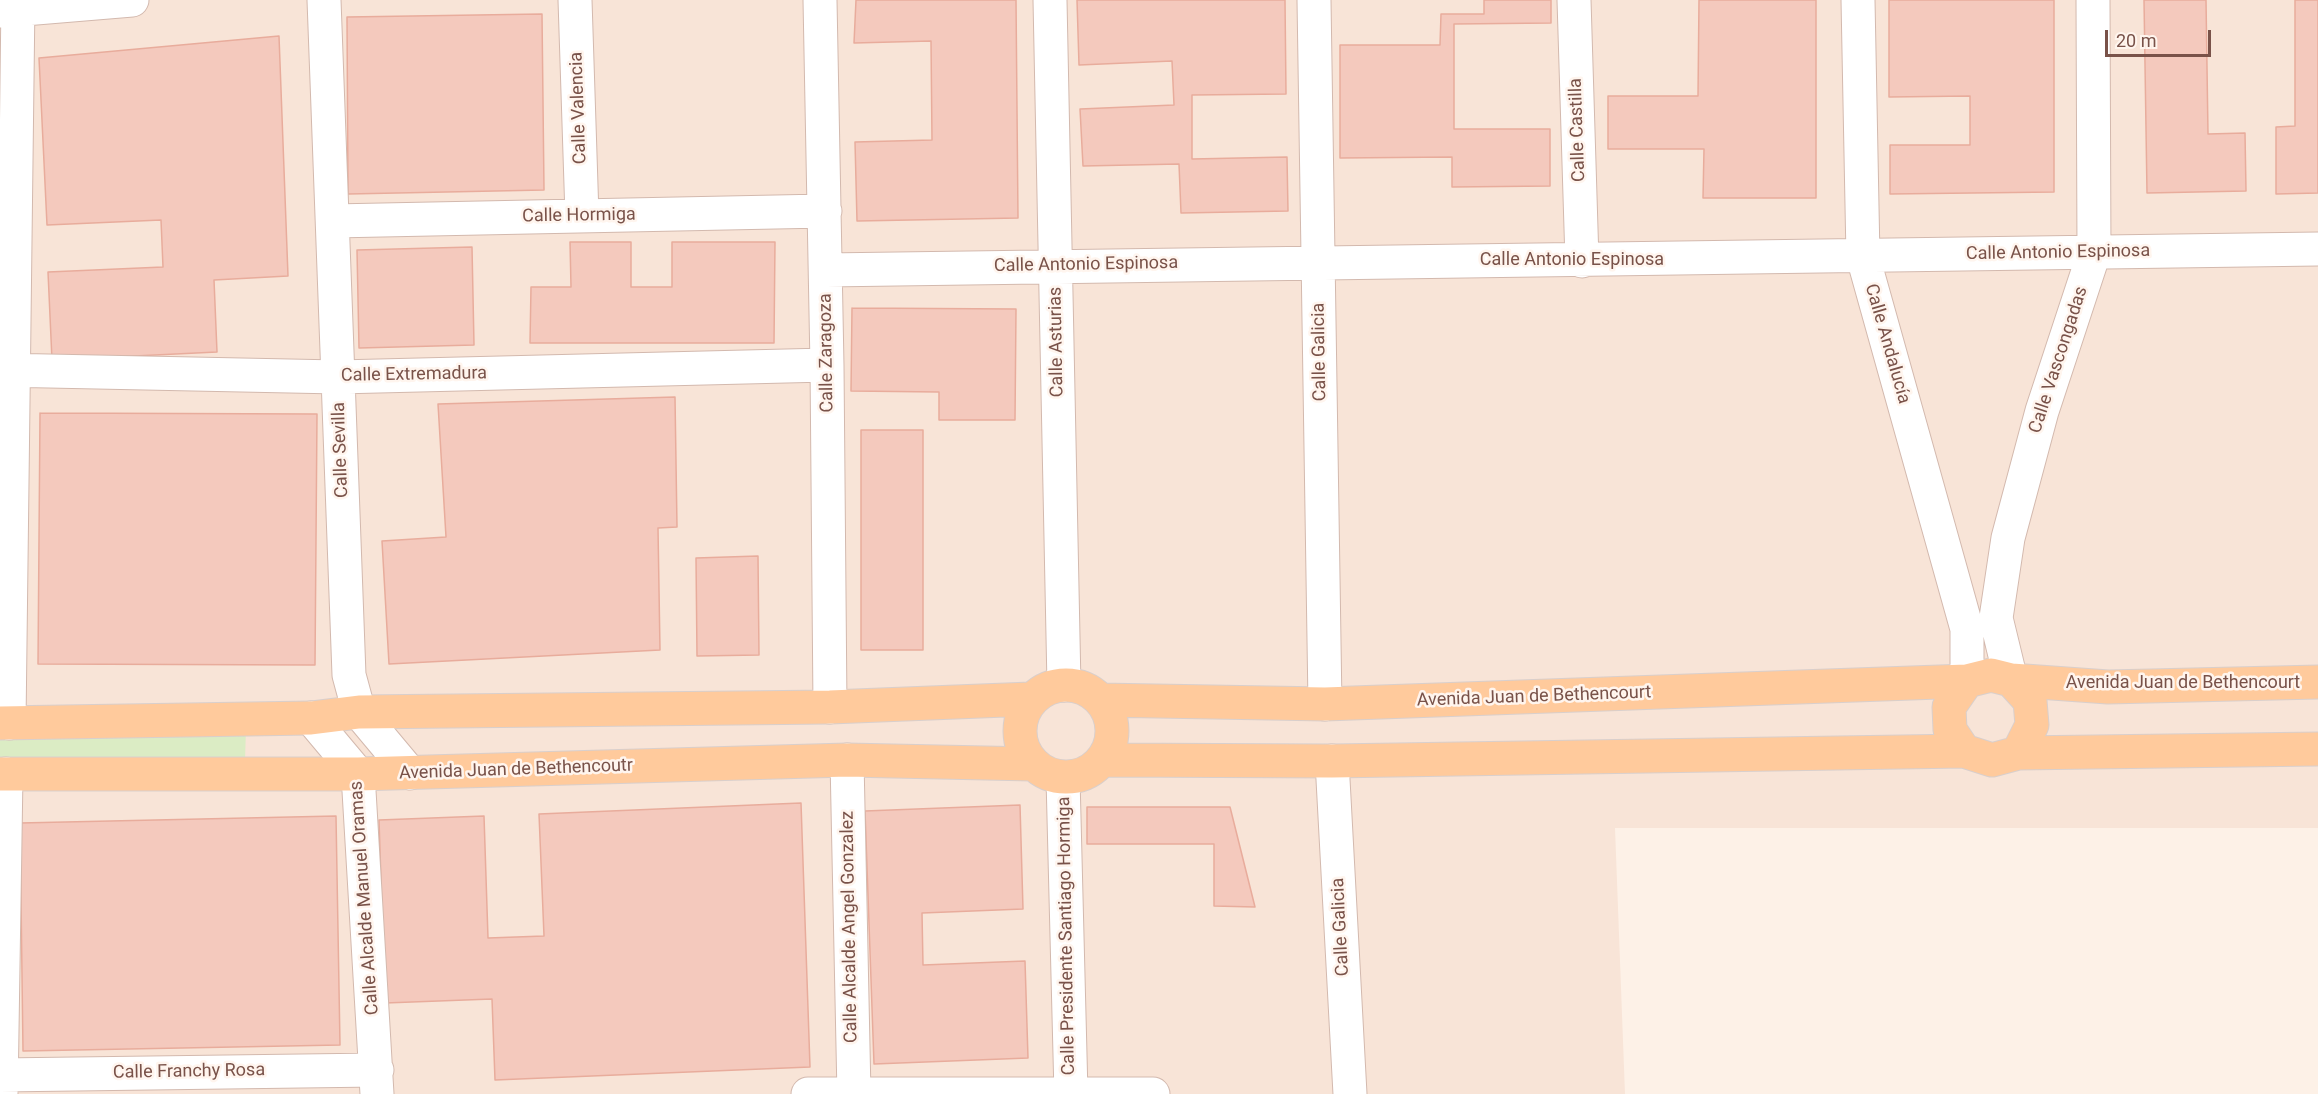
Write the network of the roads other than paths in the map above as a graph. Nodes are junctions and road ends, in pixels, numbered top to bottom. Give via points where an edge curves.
1 (132, 0) edge
2 (324, 0) edge
3 (575, 0) edge
4 (820, 0) edge
5 (1050, 0) edge
6 (1314, 0) edge
7 (1574, 0) edge
8 (1858, 0) edge
9 (2093, 0) edge
10 (12, 7) edge
11 (825, 211) junction
12 (582, 216) junction
13 (333, 221) junction
14 (2318, 249) edge
15 (2094, 253) junction
16 (1863, 257) junction
17 (1319, 261) junction
18 (1582, 261) junction
19 (1056, 266) junction
20 (826, 270) junction
21 (827, 365) junction
22 (6, 370) edge
23 (338, 377) junction
24 (2011, 680) junction
25 (1967, 681) junction
26 (2318, 682) edge
27 (1064, 685) junction
28 (1031, 699) junction
29 (1100, 700) junction
30 (1325, 704) junction
31 (830, 707) junction
32 (359, 712) junction
33 (311, 718) junction
34 (4, 723) edge
35 (2318, 749) edge
36 (1964, 751) junction
37 (2018, 753) junction
38 (847, 760) junction
39 (1103, 760) junction
40 (1332, 761) junction
41 (1032, 764) junction
42 (410, 773) junction
43 (3, 774) edge
44 (358, 774) junction
45 (1063, 778) junction
46 (1, 1081) edge
47 (377, 1082) edge
48 (854, 1093) edge
49 (808, 1094) edge
50 (1071, 1094) edge
51 (1153, 1094) edge
52 (1350, 1094) edge

1 - 10 street
2 - 13 street, Calle Sevilla
3 - 12 street, Calle Valencia
4 - 11 street, Calle Zaragoza
5 - 19 street, Calle Asturias
6 - 17 street, Calle Galicia
7 - 18 street, Calle Castilla
8 - 16 street, Calle Andalucía
9 - 15 street, Calle Vascongadas
10 - 22 street
11 - 12 street, Calle Hormiga
11 - 20 street, Calle Zaragoza
12 - 13 street, Calle Hormiga
13 - 23 street, Calle Sevilla
14 - 15 street, Calle Antonio Espinosa
15 - 16 street, Calle Antonio Espinosa
15 - 24 street, Calle Vascongadas via 2042,411 2008,538 1996,618
16 - 18 street, Calle Antonio Espinosa
16 - 25 street, Calle Andalucía via 1967,629
17 - 18 street, Calle Antonio Espinosa
17 - 19 street, Calle Antonio Espinosa
17 - 30 street, Calle Galicia
19 - 20 street, Calle Antonio Espinosa
19 - 27 street, Calle Asturias
20 - 21 street, Calle Zaragoza
21 - 23 street, Calle Extremadura
21 - 31 street, Calle Zaragoza
22 - 23 street, Calle Extremadura
22 - 34 street
23 - 32 street, Calle Sevilla via 350,675
24 - 25 main road via 1991,675
24 - 26 main road, Avenida Juan de Bethencourt via 2108,687
24 - 37 main road via 2030,701 2032,725
25 - 30 main road, Avenida Juan de Bethencourt
25 - 36 main road via 1949,707 1950,730
27 - 28 main road via 1046,689
27 - 29 main road via 1083,688
28 - 31 main road
28 - 41 main road via 1021,720 1021,743
29 - 30 main road, Avenida Juan de Bethencourt
29 - 39 main road via 1111,718 1112,740
31 - 32 main road
32 - 33 main road
32 - 42 street, Calle Sevilla
33 - 34 main road
33 - 44 street, Calle Alcalde Manuel Oramas
35 - 37 main road
36 - 37 main road via 1992,760
36 - 40 main road
38 - 41 main road, Avenida Juan de Bethencoutr
38 - 42 main road, Avenida Juan de Bethencoutr
38 - 48 street, Calle Alcalde Angel Gonzalez
39 - 40 main road
39 - 45 main road via 1085,774
40 - 52 street, Calle Galicia
41 - 45 main road via 1046,774
42 - 44 main road, Avenida Juan de Bethencoutr
43 - 44 main road, Avenida Juan de Bethencoutr
43 - 46 street
44 - 47 street, Calle Alcalde Manuel Oramas
45 - 50 street, Calle Presidente Santiago Hormiga
46 - 47 street, Calle Franchy Rosa
48 - 49 street
48 - 50 street
50 - 51 street

